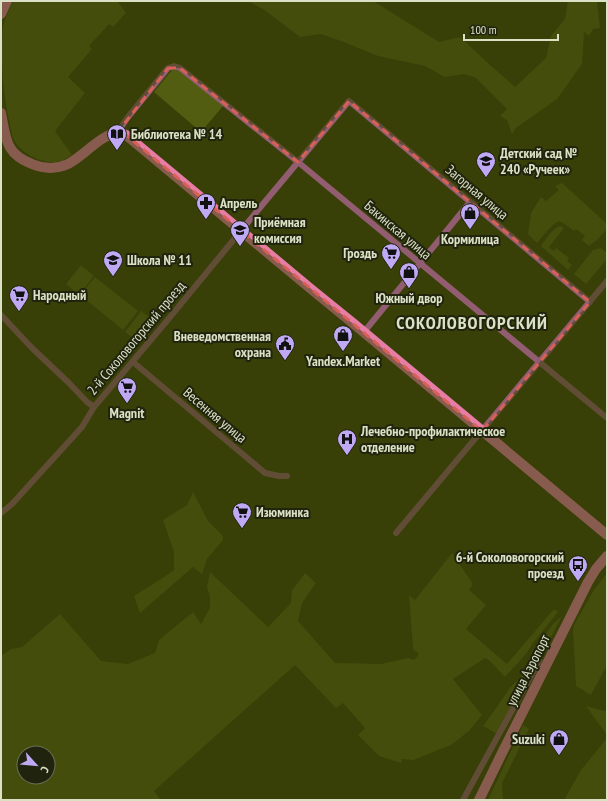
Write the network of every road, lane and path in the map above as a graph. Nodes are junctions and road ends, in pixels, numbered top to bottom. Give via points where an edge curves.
1 (7, 1) edge
2 (1, 14) edge
3 (349, 101) joint
4 (1, 113) edge
5 (119, 133) junction
6 (298, 162) junction
7 (470, 202) junction
8 (241, 230) junction
9 (420, 264) junction
10 (607, 281) edge
11 (590, 302) junction
12 (1, 315) edge
13 (364, 332) junction
14 (133, 362) junction
15 (539, 362) junction
16 (94, 407) junction
17 (607, 418) edge
18 (482, 431) junction
19 (287, 476) dead end
20 (1, 513) edge
21 (396, 533) dead end
22 (607, 535) edge
23 (607, 556) edge
24 (539, 661) dead end
25 (463, 800) edge
26 (479, 800) edge

1 - 2 main road
3 - 6 street, 2-й Соколовогорский проезд
3 - 7 street, Загорная улица
4 - 5 main road via 12,151 37,166 56,168 68,164 105,137
5 - 6 street, Бакинская улица via 128,116 168,68 174,66 180,68
5 - 8 main road via 126,135
6 - 8 street, 2-й Соколовогорский проезд
6 - 9 street, Бакинская улица
7 - 9 street
7 - 11 street, Загорная улица
8 - 13 main road
8 - 14 street, 2-й Соколовогорский проезд
9 - 13 street
9 - 15 street, Бакинская улица
10 - 11 street
11 - 15 street
12 - 16 street
13 - 18 main road
14 - 16 street, 2-й Соколовогорский проезд
14 - 19 street, Весенняя улица via 265,472
15 - 17 street, Бакинская улица
15 - 18 street
16 - 20 street, 2-й Соколовогорский проезд via 82,427
18 - 21 street
18 - 22 main road
23 - 26 main road, улица Аэропорт via 588,582
24 - 25 street

